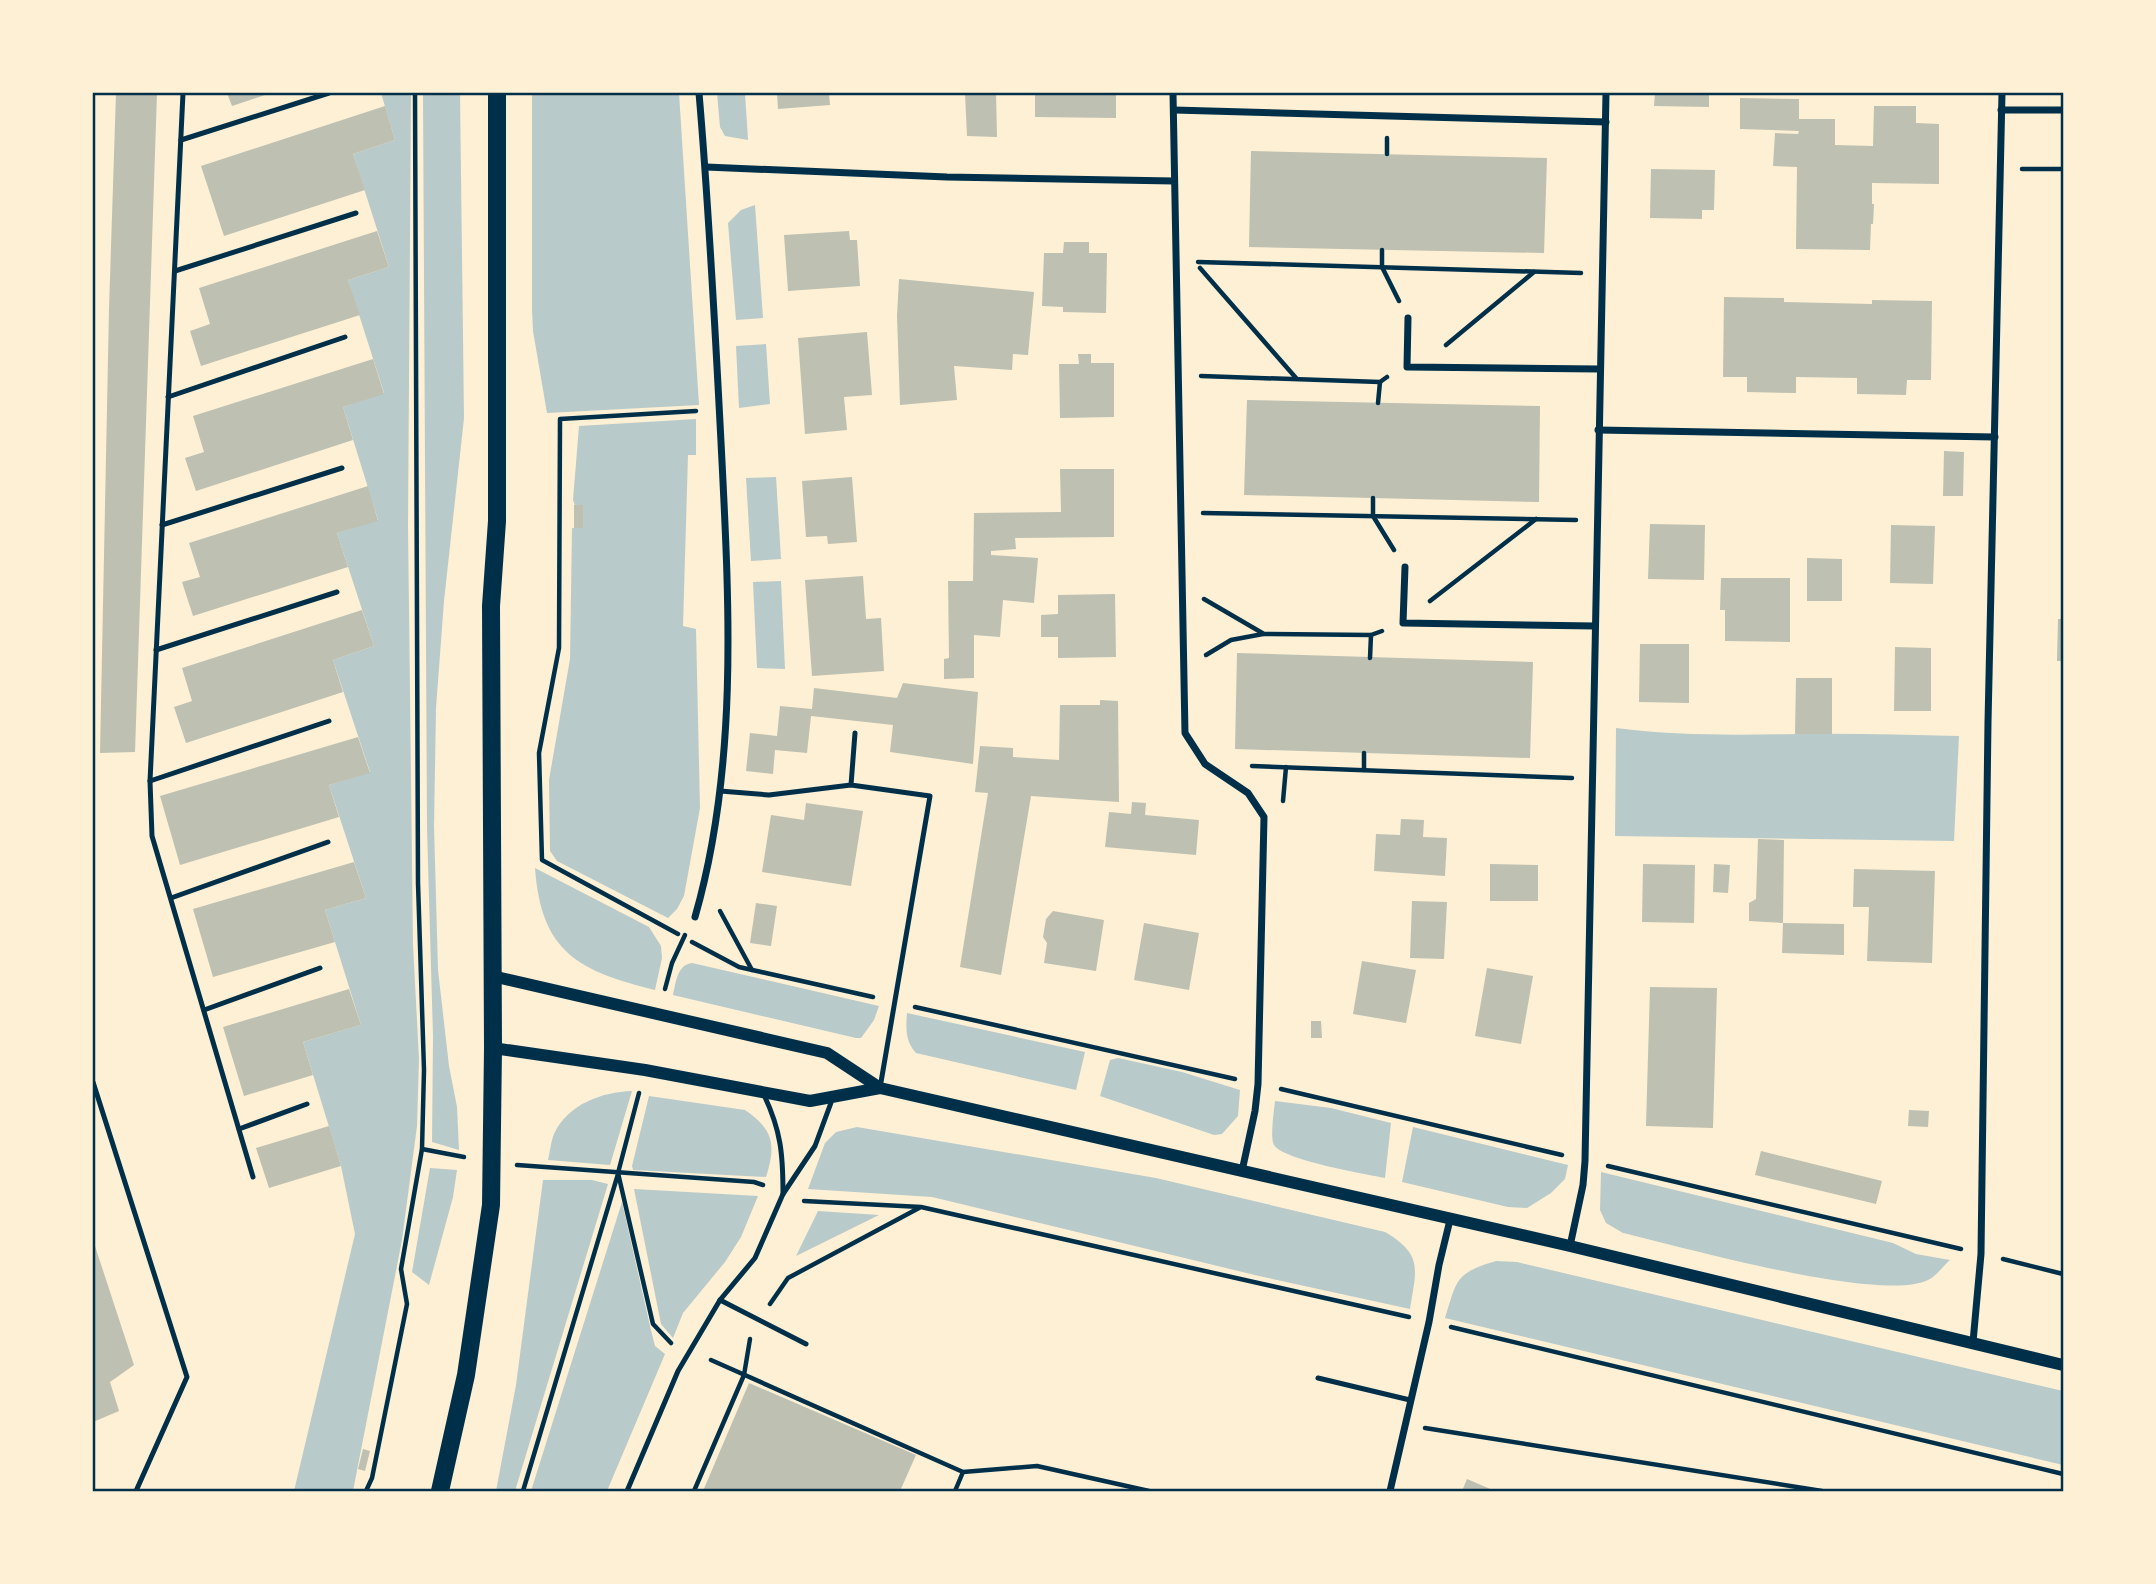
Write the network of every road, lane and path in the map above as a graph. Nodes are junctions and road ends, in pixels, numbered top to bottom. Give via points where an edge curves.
1 (183, 93) edge
2 (329, 93) edge
3 (415, 93) edge
4 (497, 93) edge
5 (699, 93) edge
6 (1173, 93) edge
7 (1606, 93) edge
8 (2002, 93) edge
9 (1174, 110) junction
10 (2001, 110) junction
11 (2063, 110) edge
12 (1605, 122) junction
13 (181, 141) junction
14 (706, 167) junction
15 (2063, 169) edge
16 (2000, 170) junction
17 (1174, 181) junction
18 (356, 213) dead end
19 (1382, 250) dead end
20 (1382, 267) junction
21 (174, 271) junction
22 (1534, 271) junction
23 (1602, 273) junction
24 (1408, 318) joint
25 (345, 337) dead end
26 (1407, 367) junction
27 (1419, 367) junction
28 (1599, 369) junction
29 (1179, 375) junction
30 (1296, 379) junction
31 (1380, 382) junction
32 (168, 397) junction
33 (1378, 403) dead end
34 (719, 410) junction
35 (1598, 430) junction
36 (1995, 437) junction
37 (342, 468) dead end
38 (1373, 498) dead end
39 (1181, 513) junction
40 (1373, 516) junction
41 (1536, 519) junction
42 (1597, 520) junction
43 (162, 525) junction
44 (1405, 567) joint
45 (1182, 587) junction
46 (338, 592) dead end
47 (1403, 622) junction
48 (1595, 626) junction
49 (1264, 634) junction
50 (1371, 635) junction
51 (156, 650) junction
52 (1370, 657) dead end
53 (1183, 669) junction
54 (329, 721) dead end
55 (855, 733) dead end
56 (1364, 753) dead end
57 (1205, 764) junction
58 (1364, 770) junction
59 (1592, 779) junction
60 (150, 781) junction
61 (851, 785) junction
62 (720, 791) junction
63 (328, 842) dead end
64 (705, 882) junction
65 (171, 898) junction
66 (695, 917) joint
67 (684, 937) junction
68 (320, 968) dead end
69 (752, 970) junction
70 (492, 976) junction
71 (895, 1002) junction
72 (204, 1010) junction
73 (659, 1013) junction
74 (493, 1048) junction
75 (645, 1070) junction
76 (93, 1082) edge
77 (1258, 1084) junction
78 (880, 1088) junction
79 (763, 1092) junction
80 (833, 1097) junction
81 (307, 1104) dead end
82 (239, 1129) junction
83 (422, 1149) junction
84 (1586, 1161) junction
85 (493, 1163) junction
86 (1242, 1171) junction
87 (618, 1173) junction
88 (253, 1177) dead end
89 (783, 1194) junction
90 (921, 1207) junction
91 (1450, 1220) junction
92 (1570, 1246) junction
93 (1981, 1254) junction
94 (2063, 1274) edge
95 (720, 1300) junction
96 (758, 1320) junction
97 (1429, 1322) junction
98 (1973, 1342) junction
99 (806, 1344) dead end
100 (689, 1350) junction
101 (2063, 1365) edge
102 (744, 1375) junction
103 (1318, 1378) dead end
104 (1410, 1399) junction
105 (1404, 1425) junction
106 (963, 1472) junction
107 (2063, 1474) edge
108 (136, 1491) edge
109 (366, 1491) edge
110 (440, 1491) edge
111 (523, 1491) edge
112 (627, 1491) edge
113 (694, 1491) edge
114 (955, 1491) edge
115 (1149, 1491) edge
116 (1390, 1491) edge
117 (1822, 1491) edge

1 - 13 lane
2 - 13 lane
3 - 83 path
4 - 70 main road
5 - 14 street
6 - 9 street
7 - 12 street
8 - 10 street
9 - 12 street
9 - 17 street
10 - 11 street
10 - 16 street
12 - 23 street
13 - 21 lane
14 - 17 street
14 - 34 street
15 - 16 path
16 - 36 street
17 - 29 street
18 - 21 lane
19 - 20 path
20 - 22 path
20 - 24 path
20 - 30 path via 1195,262
21 - 32 lane
22 - 23 path
22 - 27 path
23 - 28 street
24 - 26 street
25 - 32 lane
26 - 27 street
26 - 31 path
27 - 28 street
28 - 35 street
29 - 30 path
29 - 39 street
30 - 31 path
31 - 33 path
32 - 43 lane
34 - 62 street via 728,674
34 - 67 path via 560,419 559,649 539,753 542,860
35 - 36 street
35 - 42 street
36 - 93 street
37 - 43 lane
38 - 40 path
39 - 40 path
39 - 45 street
40 - 41 path
40 - 44 path
41 - 42 path
41 - 47 path
42 - 48 street
43 - 51 lane
44 - 47 street
45 - 49 path
45 - 53 street
46 - 51 lane
47 - 48 street
47 - 50 path
48 - 59 street
49 - 50 path
49 - 53 path via 1231,640
50 - 52 path
51 - 60 lane
53 - 57 street via 1185,733
54 - 60 lane
55 - 61 lane
56 - 58 path
57 - 58 path
57 - 77 street via 1248,793 1264,817
58 - 59 path
59 - 84 street
60 - 65 lane via 152,836
61 - 62 lane via 769,795
61 - 71 lane via 930,796
62 - 64 street
63 - 65 lane
64 - 66 street
64 - 69 path
65 - 72 lane
66 - 67 path
67 - 69 path
67 - 73 path
68 - 72 lane
69 - 71 path
70 - 73 street
70 - 74 main road
71 - 77 path
71 - 78 lane
72 - 82 lane
73 - 78 street via 827,1053
74 - 75 street
74 - 85 main road
75 - 79 street
75 - 87 path
76 - 108 lane via 187,1377
77 - 84 path
77 - 86 street
78 - 80 street
78 - 86 street
79 - 80 street via 810,1101
79 - 89 lane via 777,1123
80 - 89 lane via 816,1146
81 - 82 lane
82 - 88 lane
83 - 85 path
83 - 109 path via 401,1269 407,1304
84 - 92 street
84 - 93 path
85 - 87 path
85 - 110 main road via 466,1376
86 - 91 street
87 - 89 path via 754,1182
87 - 100 path via 653,1324 668,1342
87 - 111 path
89 - 90 path via 800,1200
89 - 95 lane via 755,1258
90 - 96 path via 788,1278
90 - 97 path
91 - 92 street
91 - 97 street
92 - 98 street
93 - 94 path
93 - 98 street
95 - 96 lane
95 - 100 lane
96 - 99 lane
96 - 102 path
97 - 104 street
97 - 107 path
98 - 101 street
100 - 102 path
100 - 112 lane
102 - 106 path
102 - 113 path
103 - 104 lane
104 - 105 street
105 - 116 street
105 - 117 path
106 - 114 path
106 - 115 path via 1037,1466

